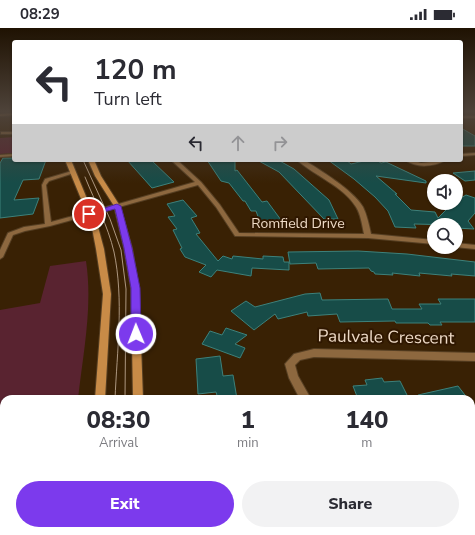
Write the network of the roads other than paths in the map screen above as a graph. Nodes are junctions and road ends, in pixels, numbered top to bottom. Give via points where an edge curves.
1 (475, 154) edge
2 (12, 155) edge
3 (463, 155) edge
4 (0, 156) edge
5 (69, 162) edge
6 (92, 162) edge
7 (176, 162) edge
8 (303, 162) edge
9 (412, 162) edge
10 (437, 162) edge
11 (72, 172) junction
12 (199, 183) junction
13 (117, 206) junction
14 (89, 214) junction
15 (48, 225) junction
16 (368, 236) junction
17 (427, 241) edge
18 (463, 246) edge
19 (475, 247) edge
20 (0, 257) edge
21 (475, 357) edge
22 (100, 395) edge
23 (138, 395) edge
24 (304, 395) edge

1 - 3 street
2 - 4 lane
5 - 11 main road
6 - 13 main road
7 - 12 street, Romfield Drive
8 - 16 street via 358,206 364,216
9 - 10 street via 428,165
11 - 14 main road
11 - 15 lane via 48,180 44,185
12 - 13 street
12 - 16 street, Romfield Drive via 237,235
13 - 14 lane
13 - 23 main road via 135,288
14 - 15 lane
14 - 22 main road via 100,249 107,294
15 - 20 lane via 10,234
16 - 17 street, Romfield Drive
18 - 19 street
21 - 24 street, Paulvale Crescent via 314,353 297,357 290,364 293,376

